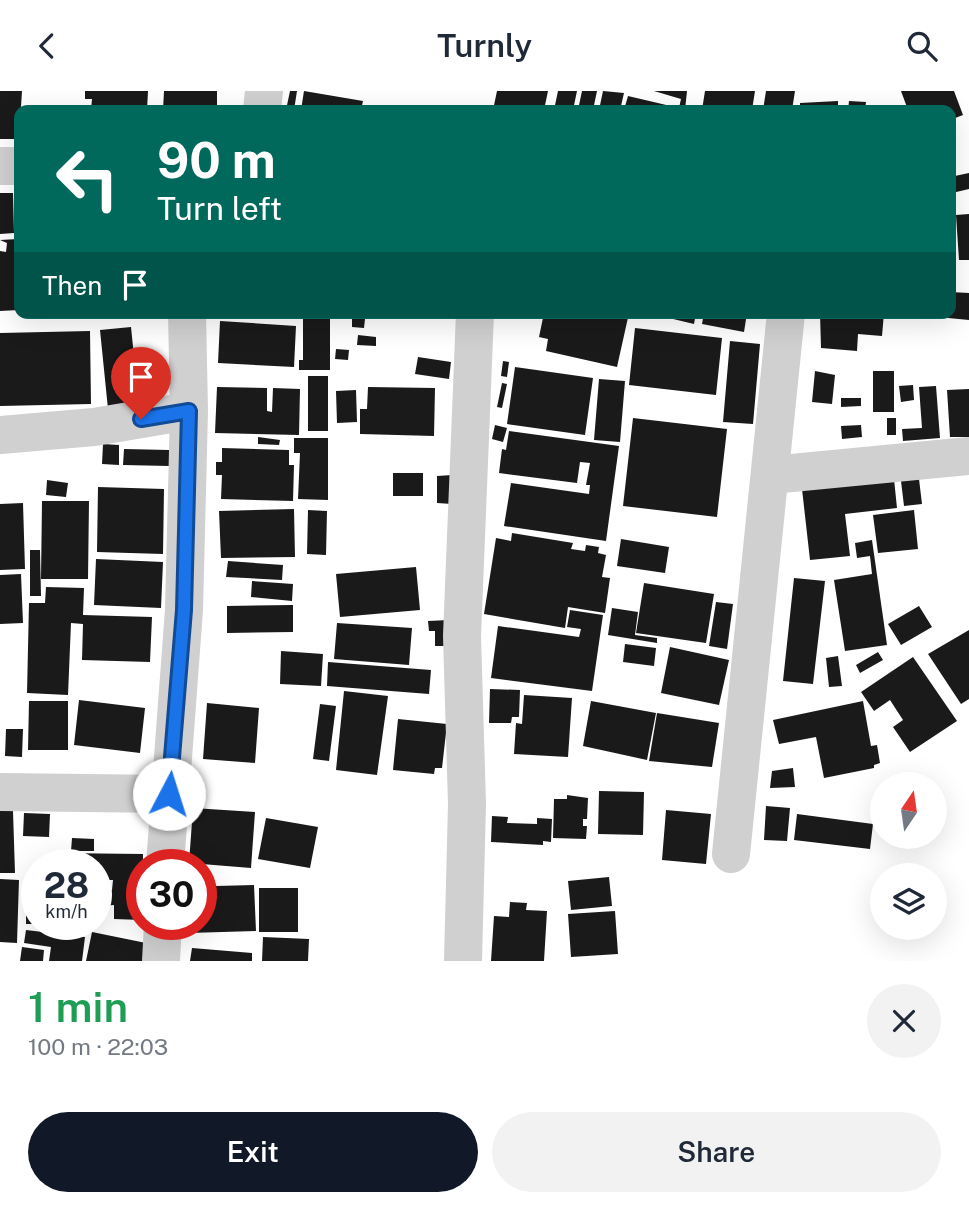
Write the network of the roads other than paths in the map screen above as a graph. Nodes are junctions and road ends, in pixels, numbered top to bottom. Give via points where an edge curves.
1 (187, 319) edge
2 (475, 319) edge
3 (785, 319) edge
4 (189, 411) junction
5 (0, 435) edge
6 (969, 456) edge
7 (771, 475) junction
8 (0, 793) edge
9 (169, 794) junction
10 (167, 849) edge
11 (731, 853) dead end
12 (162, 940) edge
13 (161, 961) edge
14 (463, 961) edge

1 - 4 street
2 - 14 street via 462,636 467,804
3 - 7 street
4 - 5 street via 94,427
4 - 9 street via 184,610
6 - 7 street
7 - 11 street
8 - 9 street
9 - 10 street
12 - 13 street

